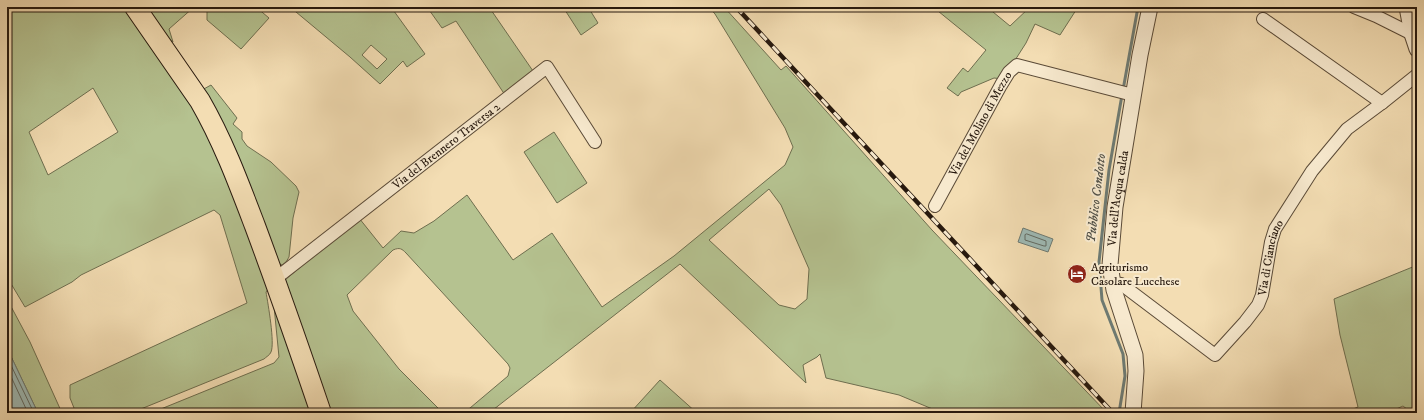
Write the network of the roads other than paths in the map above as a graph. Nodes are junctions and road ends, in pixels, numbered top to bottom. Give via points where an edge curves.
1 (135, 7) edge
2 (1150, 7) edge
3 (1354, 7) edge
4 (1407, 7) edge
5 (1263, 19) dead end
6 (1412, 34) junction
7 (1417, 50) edge
8 (1417, 74) edge
9 (1129, 94) junction
10 (1382, 103) junction
11 (595, 142) dead end
12 (935, 206) dead end
13 (275, 279) junction
14 (1113, 283) junction
15 (321, 413) edge
16 (1133, 413) edge

1 - 13 main road via 209,116 234,170
2 - 9 street, Via dell'Acqua calda
3 - 6 street
4 - 6 street
5 - 10 street
6 - 7 street
8 - 10 street, Via di Cianciano
9 - 12 street, Via del Molino di Mezzo via 1017,65 1000,85
9 - 14 street, Via dell'Acqua calda via 1110,265
10 - 14 street, Via di Cianciano via 1347,129 1312,171 1276,229 1258,304 1215,355 1121,284
11 - 13 street, Via del Brennero Traversa 2 via 547,66
13 - 15 main road
14 - 16 street, Via dell'Acqua calda via 1135,355

